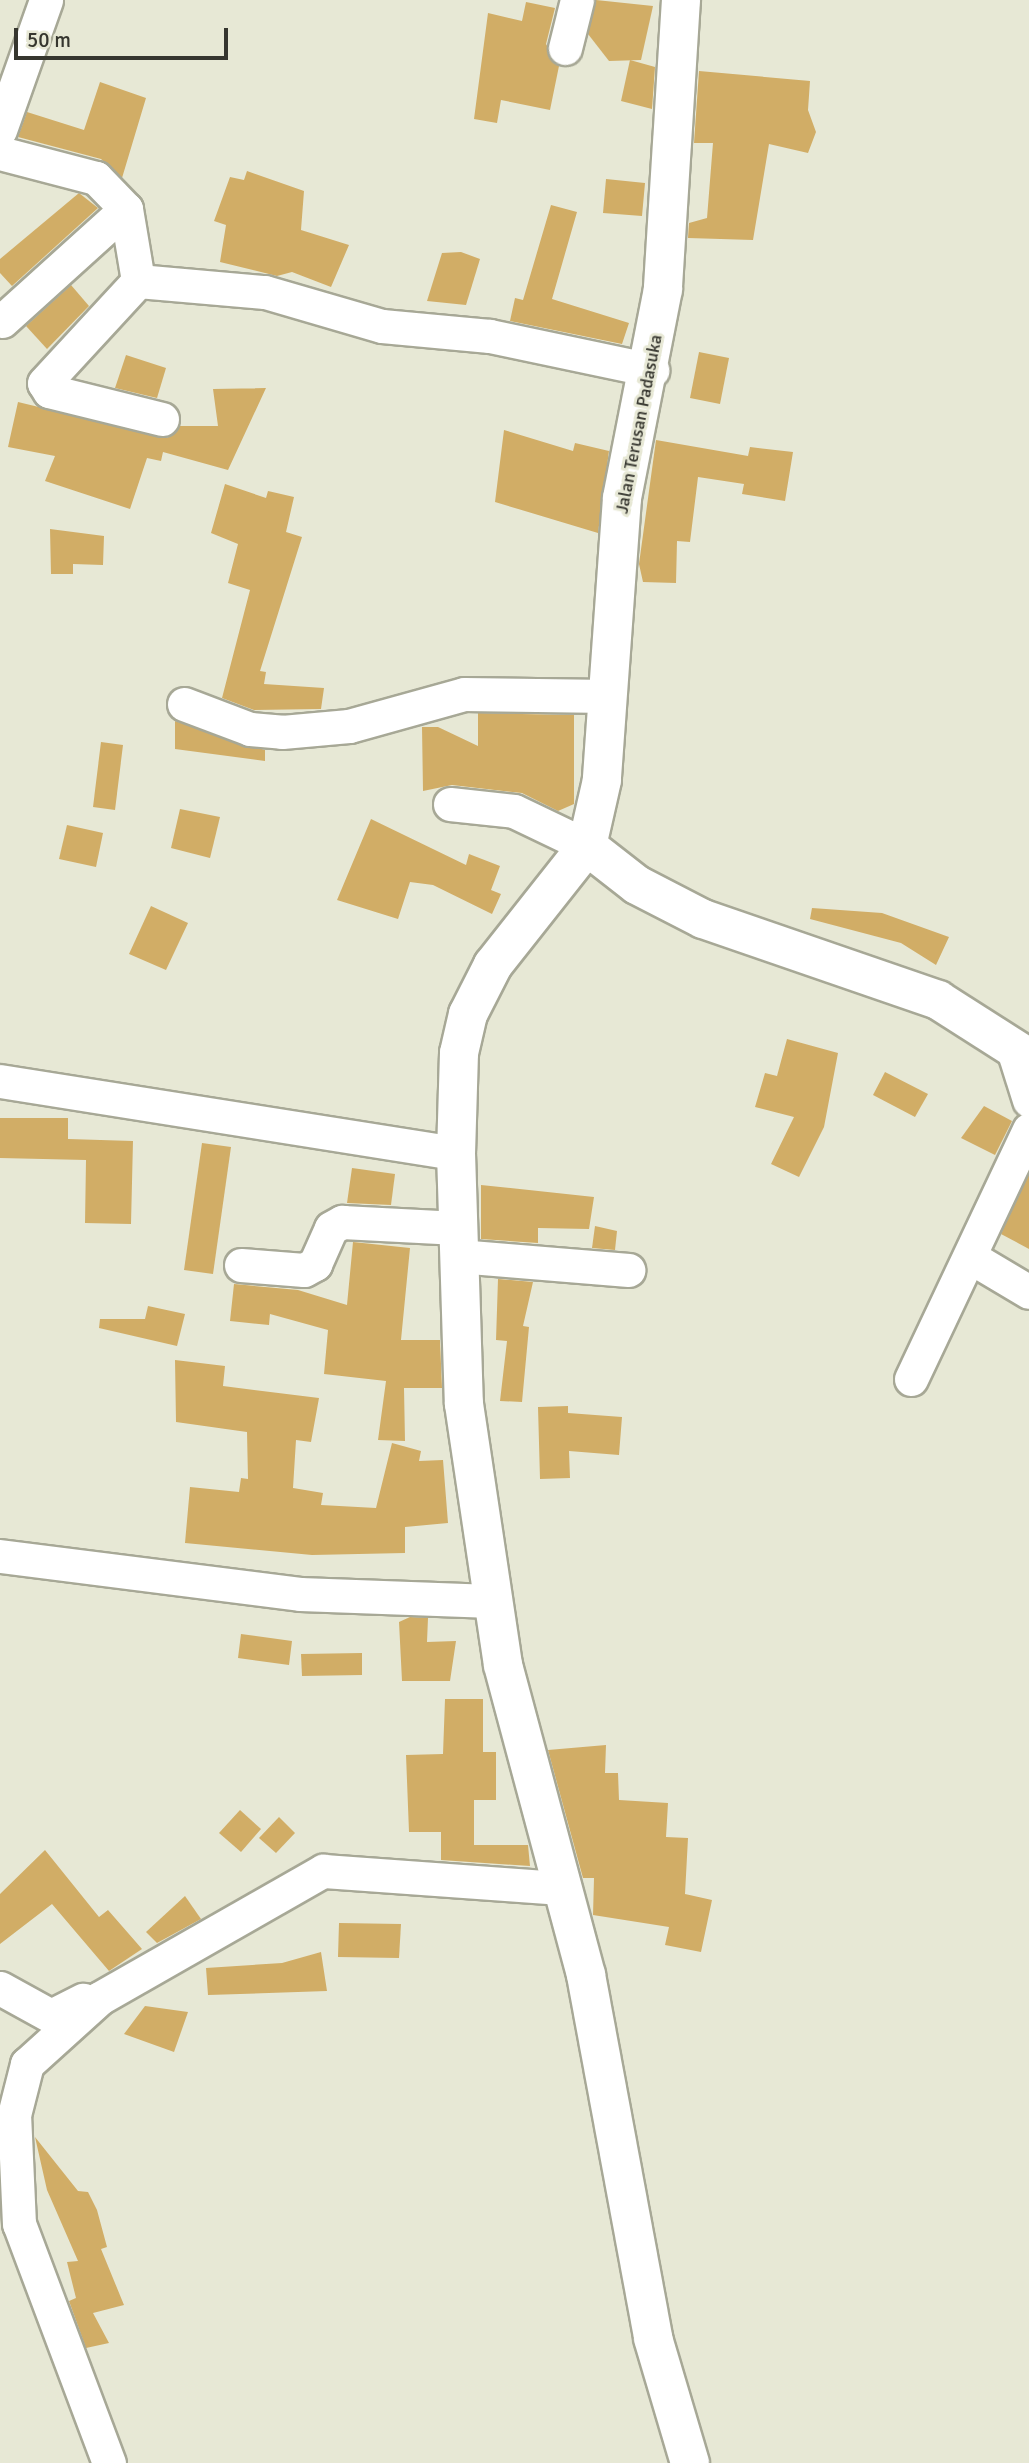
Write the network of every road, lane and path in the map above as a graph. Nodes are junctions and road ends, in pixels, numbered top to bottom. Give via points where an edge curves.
1 (46, 0) edge
2 (577, 0) edge
3 (681, 0) edge
4 (565, 48) dead end
5 (0, 130) edge
6 (0, 153) edge
7 (126, 209) junction
8 (138, 281) junction
9 (2, 321) dead end
10 (652, 370) junction
11 (162, 419) dead end
12 (609, 696) junction
13 (184, 704) dead end
14 (450, 804) dead end
15 (586, 846) junction
16 (1021, 1052) edge
17 (0, 1081) edge
18 (1029, 1100) edge
19 (1029, 1129) edge
20 (456, 1153) junction
21 (458, 1242) junction
22 (972, 1258) junction
23 (241, 1265) dead end
24 (628, 1270) dead end
25 (1029, 1292) edge
26 (911, 1379) dead end
27 (0, 1556) edge
28 (492, 1601) junction
29 (562, 1888) junction
30 (0, 1988) edge
31 (100, 1998) junction
32 (109, 2463) edge
33 (690, 2463) edge

1 - 5 street
2 - 4 street
3 - 10 street, Jalan Terusan Padasuka
6 - 7 street via 96,178
7 - 8 street
7 - 9 street
8 - 10 street via 265,292 383,326 491,336
8 - 11 street via 44,383 49,391
10 - 12 street, Jalan Terusan Padasuka via 622,498
12 - 13 street via 464,694 349,726 282,732 250,729
12 - 15 street, Jalan Terusan Padasuka via 602,780
14 - 15 street via 514,811
15 - 16 street via 637,886 703,919 938,1000
15 - 20 street via 493,965 468,1014 459,1054
16 - 18 street
17 - 20 street
19 - 22 street
20 - 21 street
21 - 23 street via 342,1222 331,1228 315,1264 304,1270
21 - 24 street
21 - 28 street via 464,1404
22 - 25 street
22 - 26 street
27 - 28 street via 300,1594
28 - 29 street via 518,1733
29 - 31 street via 323,1871
29 - 33 street via 600,2041 653,2338
30 - 31 street via 51,2016 93,1994
31 - 32 street via 27,2064 16,2088 13,2190 19,2224

